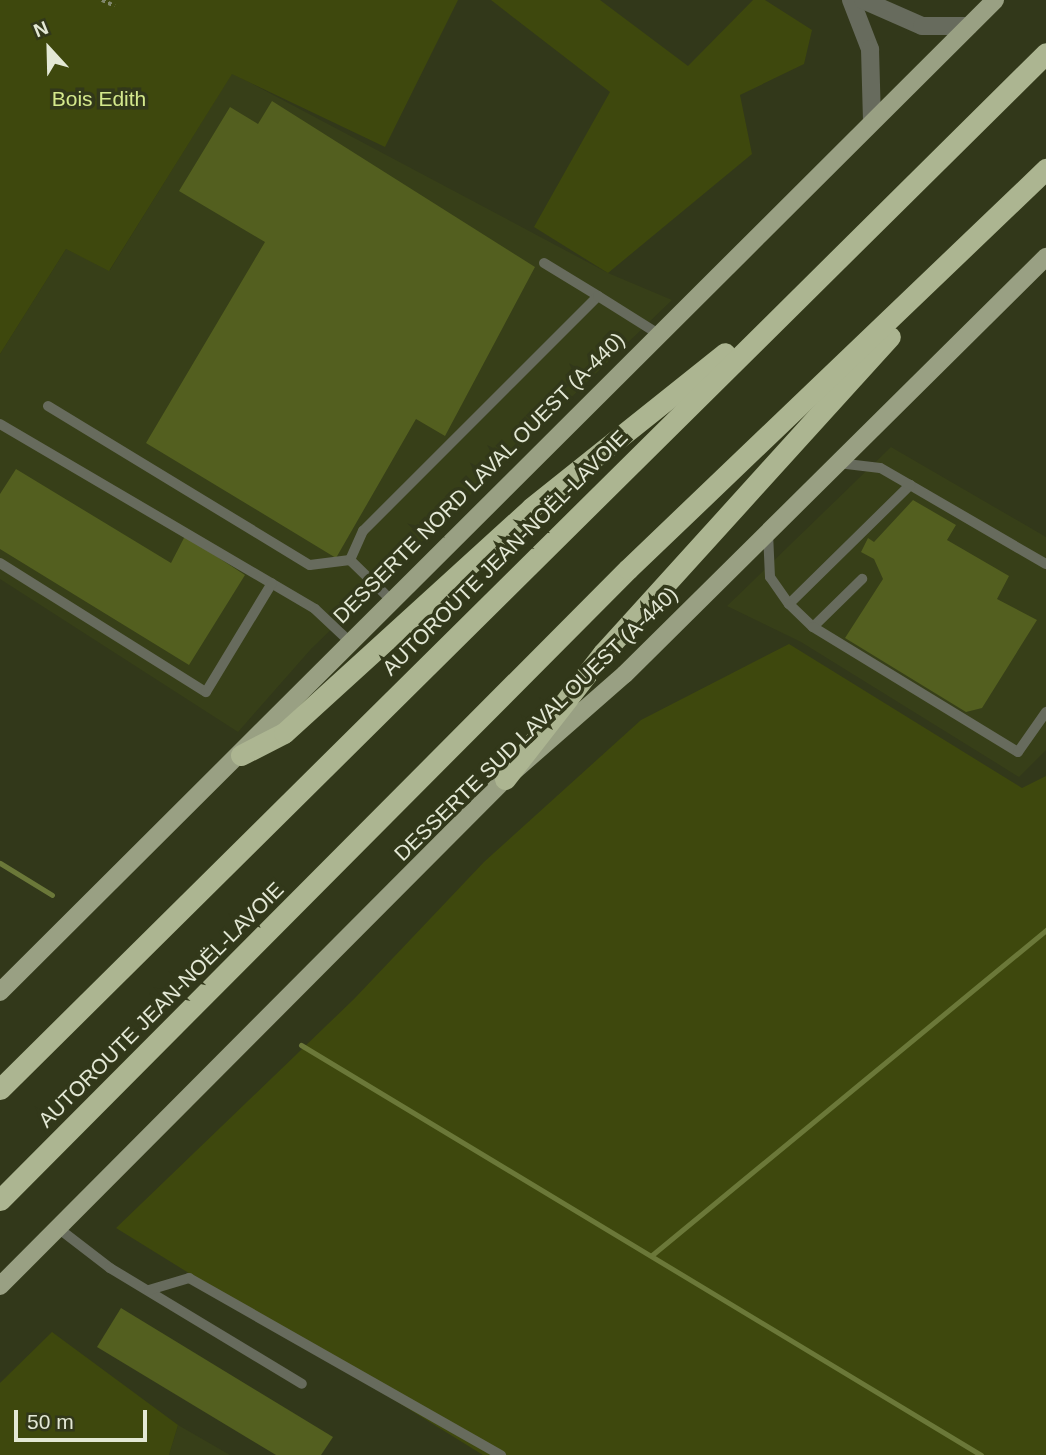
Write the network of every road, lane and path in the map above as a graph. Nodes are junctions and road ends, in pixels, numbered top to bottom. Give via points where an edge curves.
1 (102, 0) edge
2 (851, 0) edge
3 (863, 0) edge
4 (995, 0) edge
5 (115, 6) dead end
6 (969, 26) junction
7 (1046, 53) edge
8 (872, 121) junction
9 (1046, 169) edge
10 (1006, 208) junction
11 (1046, 257) edge
12 (544, 263) dead end
13 (814, 281) junction
14 (598, 296) junction
15 (657, 333) junction
16 (48, 405) dead end
17 (0, 424) edge
18 (838, 463) junction
19 (910, 485) junction
20 (768, 533) junction
21 (349, 559) junction
22 (0, 564) edge
23 (1046, 564) edge
24 (862, 579) dead end
25 (272, 583) junction
26 (390, 598) junction
27 (789, 604) junction
28 (813, 627) junction
29 (348, 640) junction
30 (1046, 712) edge
31 (241, 755) junction
32 (505, 779) junction
33 (4, 982) edge
34 (0, 1089) edge
35 (0, 1200) edge
36 (58, 1228) junction
37 (0, 1286) edge
38 (149, 1290) junction
39 (302, 1384) dead end
40 (501, 1455) edge

1 - 5 path
2 - 8 street via 870,50
3 - 6 street via 922,26
4 - 6 main road, DESSERTE NORD LAVAL OUEST (A-440)
6 - 8 main road, DESSERTE NORD LAVAL OUEST (A-440)
7 - 13 highway, AUTOROUTE JEAN-NOËL-LAVOIE
8 - 15 main road, DESSERTE NORD LAVAL OUEST (A-440)
9 - 10 highway, AUTOROUTE JEAN-NOËL-LAVOIE
10 - 32 highway via 603,653
10 - 35 highway, AUTOROUTE JEAN-NOËL-LAVOIE via 628,569
11 - 18 main road, DESSERTE SUD LAVAL OUEST (A-440)
12 - 14 lane
13 - 31 highway via 531,509 284,733
13 - 34 highway, AUTOROUTE JEAN-NOËL-LAVOIE
14 - 15 lane
14 - 21 lane via 363,531
15 - 26 main road, DESSERTE NORD LAVAL OUEST (A-440)
16 - 21 lane via 310,565
17 - 25 lane
18 - 19 lane via 880,467
18 - 20 main road, DESSERTE SUD LAVAL OUEST (A-440)
19 - 23 lane
19 - 27 lane
20 - 27 lane via 770,577
20 - 32 main road, DESSERTE SUD LAVAL OUEST (A-440) via 625,674
21 - 26 lane
22 - 25 lane via 206,692
24 - 28 lane
25 - 29 lane via 315,609
26 - 29 main road, DESSERTE NORD LAVAL OUEST (A-440)
27 - 28 lane
28 - 30 lane via 1018,752
29 - 31 main road, DESSERTE NORD LAVAL OUEST (A-440)
31 - 33 main road, DESSERTE NORD LAVAL OUEST (A-440)
32 - 36 main road, DESSERTE SUD LAVAL OUEST (A-440)
36 - 37 main road, DESSERTE SUD LAVAL OUEST (A-440)
36 - 38 lane
38 - 39 lane
38 - 40 lane via 189,1278

